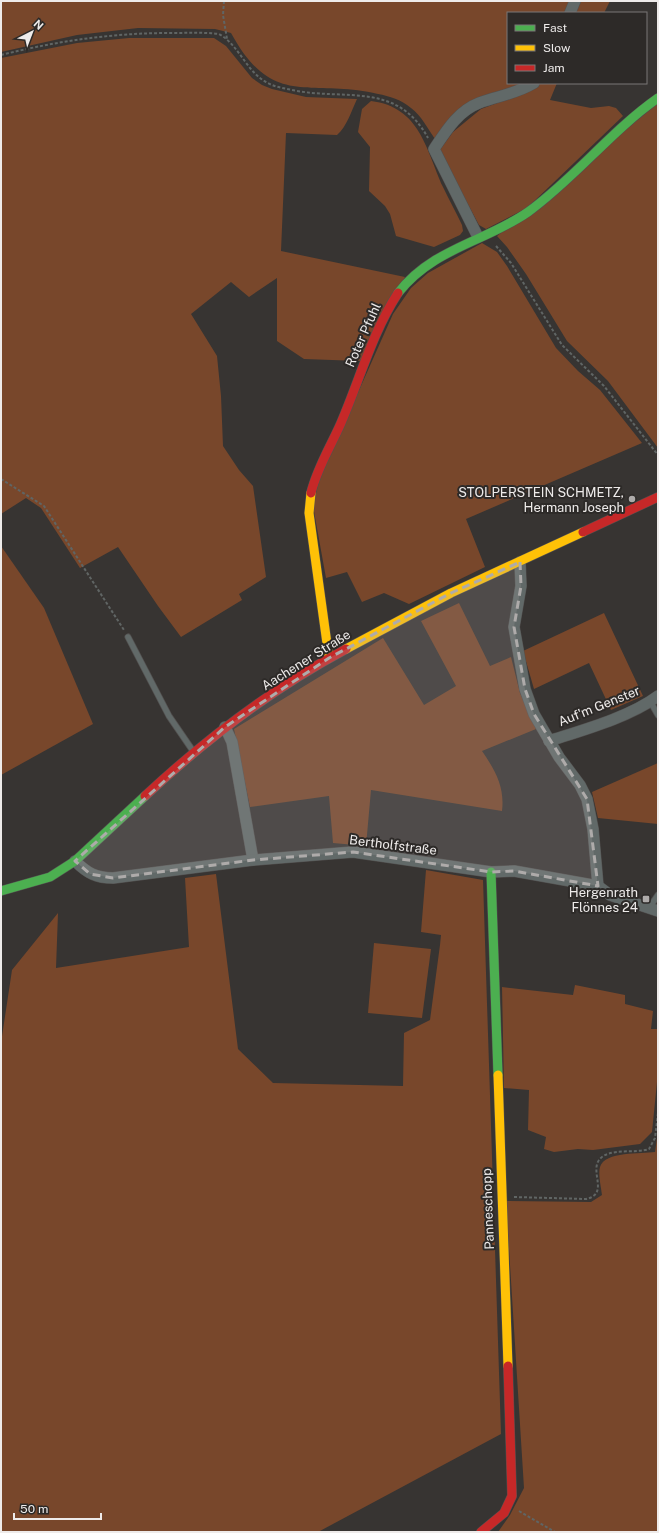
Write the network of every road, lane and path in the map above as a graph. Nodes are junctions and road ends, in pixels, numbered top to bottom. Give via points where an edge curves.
1 (224, 1) edge
2 (574, 1) edge
3 (570, 12) edge
4 (227, 39) junction
5 (1, 55) edge
6 (532, 84) edge
7 (658, 98) edge
8 (434, 149) junction
9 (482, 236) junction
10 (658, 455) edge
11 (1, 479) edge
12 (658, 497) edge
13 (520, 562) junction
14 (128, 637) joint
15 (329, 658) junction
16 (654, 698) edge
17 (658, 715) edge
18 (225, 727) junction
19 (549, 741) junction
20 (194, 752) junction
21 (253, 860) junction
22 (75, 861) junction
23 (491, 872) junction
24 (598, 886) junction
25 (1, 891) edge
26 (658, 895) edge
27 (653, 910) edge
28 (658, 1113) edge
29 (501, 1197) junction
30 (509, 1506) junction
31 (481, 1532) edge
32 (555, 1532) edge

1 - 4 path via 223,15
2 - 3 street
4 - 5 path via 211,33 108,35
4 - 8 path via 254,73 265,82 300,91 378,97 401,106 422,126
6 - 8 street via 516,93 478,103 466,110 447,129
7 - 9 street, Roter Pfuhl via 622,124 529,212
8 - 9 street
9 - 10 path via 511,263 562,345 604,386
9 - 15 street, Roter Pfuhl via 440,255 412,276 386,311 333,442 315,477 309,502
11 - 14 path via 44,506
12 - 13 street, Aachener Straße
13 - 15 street, Aachener Straße via 444,596
13 - 19 street, Auf'm Genster via 521,586 515,612 515,641 525,689 534,714
14 - 20 lane via 168,716
15 - 18 street, Aachener Straße
16 - 17 lane
16 - 19 street, Auf'm Genster via 600,724
18 - 20 street, Aachener Straße
18 - 21 street via 232,742
19 - 24 street, Auf'm Genster via 588,800
20 - 22 street, Aachener Straße
21 - 22 street, Bertholfstraße via 100,878 90,874
21 - 23 street, Bertholfstraße via 353,852
22 - 25 street, Aachener Straße via 50,877
23 - 24 street, Bertholfstraße via 514,871
23 - 29 street, Panneschopp
24 - 27 street, Bertholfstraße via 610,895
26 - 27 lane
28 - 29 path via 655,1138 649,1149 608,1154 600,1158 596,1164 598,1186 593,1198
29 - 30 street, Panneschopp via 512,1496
30 - 31 street via 503,1516
30 - 32 path

